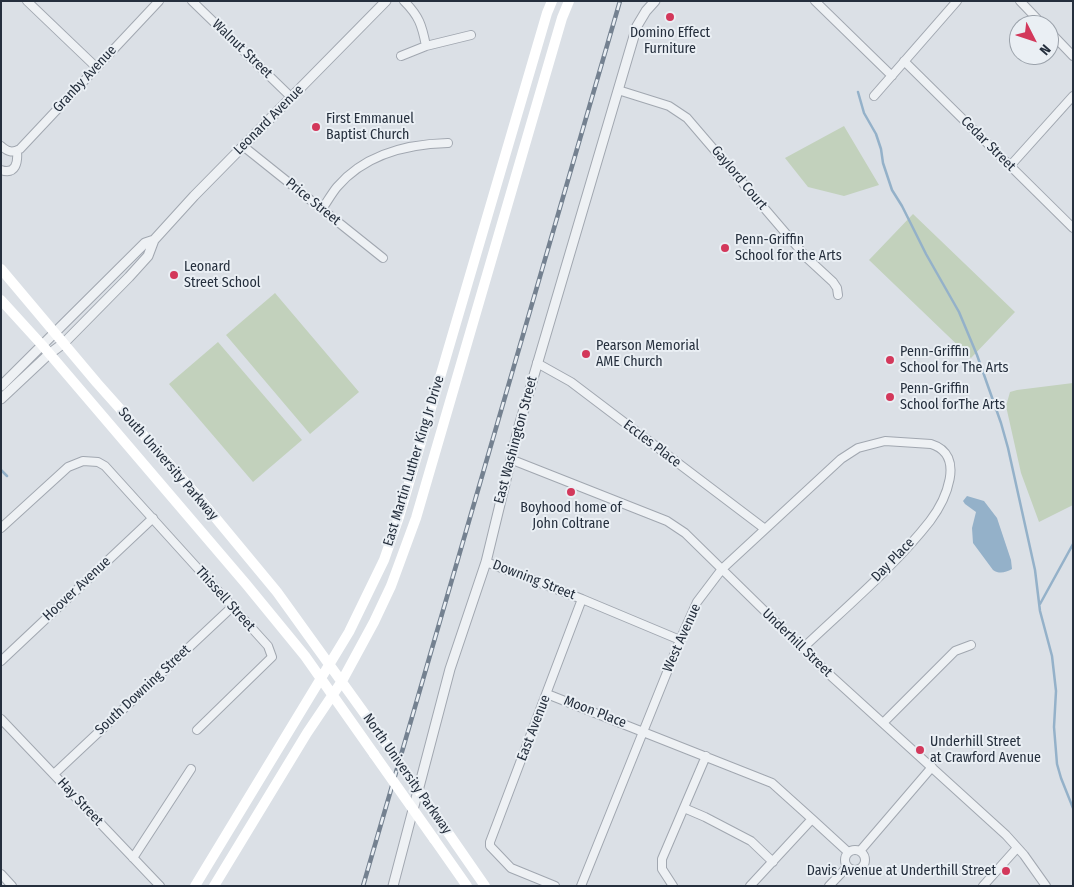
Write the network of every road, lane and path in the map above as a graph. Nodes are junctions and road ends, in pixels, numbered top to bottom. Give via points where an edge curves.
1 (27, 1) edge
2 (159, 1) edge
3 (192, 1) edge
4 (386, 1) edge
5 (404, 1) edge
6 (552, 1) edge
7 (568, 1) edge
8 (655, 1) edge
9 (815, 1) edge
10 (957, 1) edge
11 (1020, 1) edge
12 (1033, 15) edge
13 (470, 35) dead end
14 (1059, 41) edge
15 (426, 46) junction
16 (401, 56) dead end
17 (1073, 56) edge
18 (904, 61) junction
19 (96, 67) junction
20 (892, 76) junction
21 (618, 90) junction
22 (874, 96) dead end
23 (1073, 96) edge
24 (292, 97) junction
25 (448, 143) dead end
26 (1, 146) edge
27 (243, 146) junction
28 (13, 151) junction
29 (1010, 166) junction
30 (1, 170) edge
31 (322, 209) junction
32 (1073, 228) edge
33 (154, 240) junction
34 (383, 258) dead end
35 (1, 269) edge
36 (838, 295) dead end
37 (1, 300) edge
38 (55, 332) junction
39 (64, 343) junction
40 (42, 345) junction
41 (49, 354) junction
42 (537, 363) junction
43 (1, 386) edge
44 (1, 399) edge
45 (948, 454) joint
46 (510, 458) junction
47 (154, 518) junction
48 (1, 528) edge
49 (765, 529) junction
50 (486, 562) junction
51 (722, 569) junction
52 (582, 599) junction
53 (232, 606) junction
54 (680, 640) junction
55 (971, 645) dead end
56 (803, 648) junction
57 (1, 661) edge
58 (329, 663) junction
59 (320, 678) junction
60 (342, 681) junction
61 (547, 694) junction
62 (333, 696) junction
63 (1, 719) edge
64 (883, 723) junction
65 (197, 730) dead end
66 (643, 731) junction
67 (706, 756) junction
68 (932, 767) junction
69 (191, 769) dead end
70 (54, 774) junction
71 (684, 808) junction
72 (812, 819) junction
73 (1017, 848) junction
74 (860, 851) junction
75 (848, 852) junction
76 (133, 858) junction
77 (773, 862) junction
78 (847, 867) junction
79 (862, 867) junction
80 (869, 873) dead end
81 (1, 874) edge
82 (12, 886) edge
83 (160, 886) edge
84 (195, 886) edge
85 (214, 886) edge
86 (393, 886) edge
87 (467, 886) edge
88 (485, 886) edge
89 (555, 886) edge
90 (582, 886) edge
91 (673, 886) edge
92 (750, 886) edge
93 (829, 886) edge
94 (983, 886) edge
95 (1046, 886) edge

1 - 19 street
2 - 19 street, Granby Avenue
3 - 24 street, Walnut Street
4 - 24 street, Leonard Avenue
5 - 15 street via 422,24
6 - 58 main road, East Martin Luther King Jr Drive via 393,534 368,597
7 - 60 main road, East Martin Luther King Jr Drive via 416,518 391,586
8 - 21 street, East Washington Street via 637,26
9 - 20 street
10 - 18 street
11 - 12 street
13 - 15 street
14 - 17 street
15 - 16 street
18 - 20 street
18 - 29 street, Cedar Street
19 - 28 street, Granby Avenue
20 - 22 street
21 - 36 street, Gaylord Court via 669,106 687,118 807,258 833,282
21 - 42 street, East Washington Street
23 - 29 street
24 - 27 street, Leonard Avenue
25 - 31 street via 398,150 367,161 337,187
26 - 28 street
27 - 31 street, Price Street
27 - 33 street, Leonard Avenue
28 - 30 street, Granby Avenue via 18,159 16,166 6,172
29 - 32 street, Cedar Street
31 - 34 street, Price Street
33 - 38 street, Leonard Avenue via 145,243
33 - 39 street, Leonard Avenue via 148,256
35 - 38 main road, South University Parkway
37 - 40 main road, South University Parkway
38 - 39 main road, South University Parkway
38 - 40 street, Leonard Avenue
39 - 41 street, Leonard Avenue
39 - 58 main road, South University Parkway via 196,493 277,592
40 - 41 main road, South University Parkway
40 - 43 street, Leonard Avenue
41 - 44 street, Leonard Avenue
41 - 59 main road, South University Parkway via 246,584
42 - 46 street, East Washington Street
42 - 49 street, Eccles Place via 570,382
45 - 49 street, West Avenue via 931,444 885,441 858,448 834,465
45 - 56 street, Day Place via 951,471 946,492 931,520
46 - 50 street, East Washington Street
46 - 51 street, Underhill Street via 667,521 685,533
47 - 48 street, Thissell Street via 105,466 83,461 68,467
47 - 53 street, Thissell Street
47 - 57 street, Hoover Avenue
49 - 51 street, West Avenue
50 - 52 street, Downing Street
50 - 86 street, East Washington Street via 450,669
51 - 54 street, West Avenue via 696,602
51 - 56 street, Underhill Street
52 - 54 street, Downing Street
52 - 61 street, East Avenue
53 - 65 street, Thissell Street via 268,646 272,657
53 - 70 street, South Downing Street
54 - 66 street, West Avenue
55 - 64 street via 955,651
56 - 64 street, Underhill Street
58 - 59 main road, East Martin Luther King Jr Drive
58 - 60 main road, North University Parkway
59 - 62 main road, North University Parkway
59 - 84 main road, East Martin Luther King Jr Drive
60 - 62 main road, East Martin Luther King Jr Drive
60 - 88 main road, North University Parkway, bridge
61 - 66 street, Moon Place
61 - 89 street, East Avenue via 490,846 511,868
62 - 85 main road, East Martin Luther King Jr Drive
62 - 87 main road, North University Parkway, bridge
63 - 70 street, Hay Street
64 - 68 street, Underhill Street
66 - 67 street, Moon Place
66 - 90 street, West Avenue
67 - 71 street
67 - 72 street, Moon Place via 772,783
68 - 73 street, Underhill Street
68 - 74 street
69 - 76 street
70 - 76 street, Hay Street
71 - 77 street via 751,841
71 - 91 street via 662,858 662,869
72 - 75 street, Moon Place
72 - 77 street
73 - 94 street
73 - 95 street, Underhill Street
74 - 75 street
74 - 79 street via 865,860
75 - 78 street via 844,858
76 - 83 street, Hay Street
77 - 92 street
78 - 79 street via 854,870
78 - 93 street
79 - 80 street
81 - 82 street

